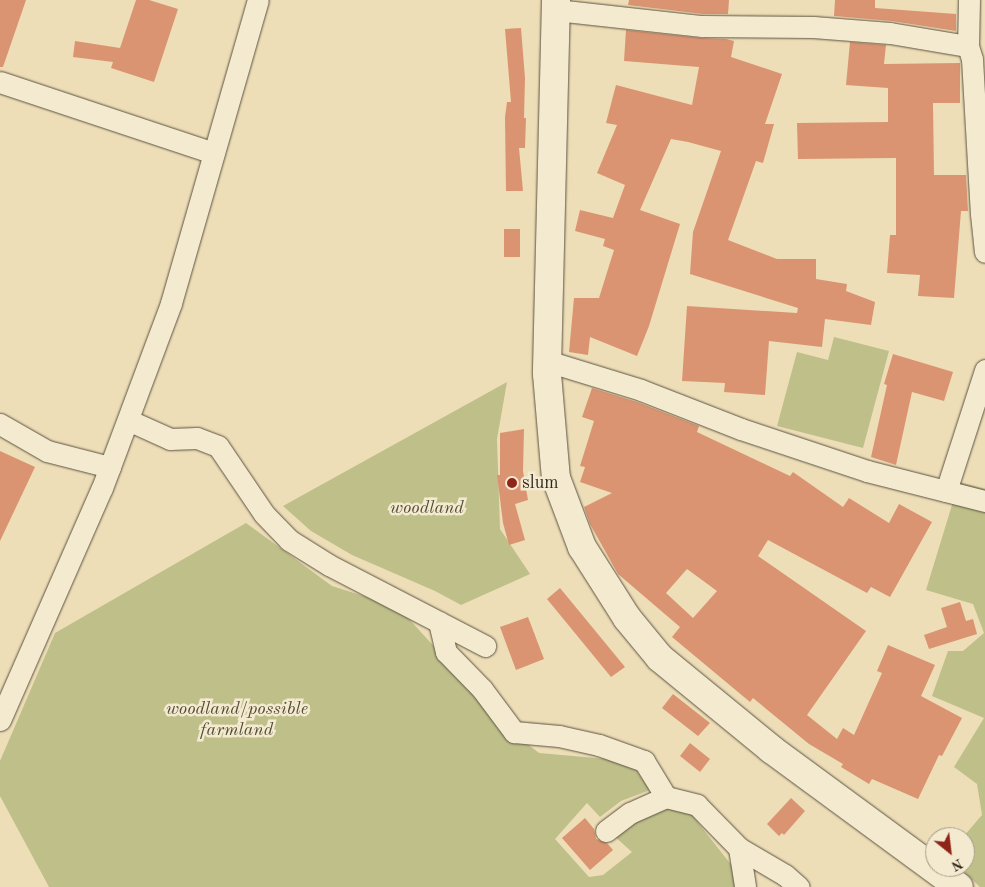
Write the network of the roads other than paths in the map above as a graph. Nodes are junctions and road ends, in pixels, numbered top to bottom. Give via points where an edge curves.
1 (258, 0) edge
2 (969, 0) edge
3 (556, 5) edge
4 (968, 46) junction
5 (0, 82) edge
6 (213, 153) junction
7 (985, 252) edge
8 (548, 361) junction
9 (985, 370) edge
10 (128, 420) junction
11 (0, 424) edge
12 (110, 467) junction
13 (946, 491) junction
14 (985, 501) edge
15 (439, 622) junction
16 (485, 646) dead end
17 (1, 712) edge
18 (666, 797) junction
19 (606, 831) dead end
20 (739, 848) junction
21 (956, 886) edge
22 (745, 887) edge
23 (799, 887) edge

1 - 6 street
2 - 4 street
3 - 4 street via 702,26 813,27 890,33
3 - 8 main road
4 - 7 street via 972,59
5 - 6 street
6 - 10 street via 171,303
8 - 13 street via 640,390 741,429 858,468
8 - 21 main road via 556,478 582,546 627,618 660,658 771,750
9 - 13 street
10 - 12 street
10 - 15 street via 170,439 197,438 218,446 264,514 289,540 338,570
11 - 12 street via 46,451
12 - 17 street
13 - 14 street
15 - 16 street
15 - 18 street via 446,652 482,688 514,732 559,736 644,761
18 - 19 street via 630,813
18 - 20 street via 697,805
20 - 22 street
20 - 23 street

